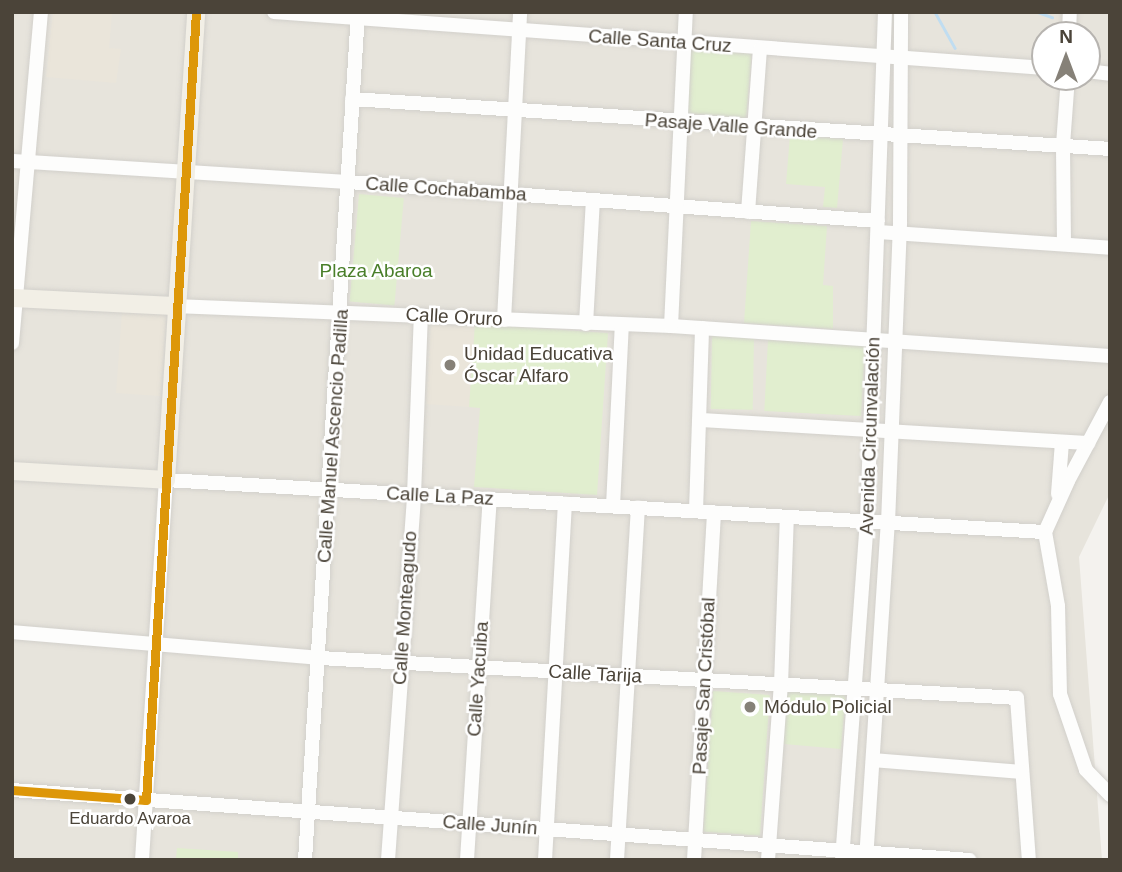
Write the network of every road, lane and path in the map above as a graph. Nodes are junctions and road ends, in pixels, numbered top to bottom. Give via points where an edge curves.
1 (41, 12) edge
2 (196, 12) edge
3 (274, 12) edge
4 (520, 12) edge
5 (686, 12) edge
6 (885, 12) edge
7 (901, 12) edge
8 (358, 15) edge
9 (519, 31) junction
10 (684, 43) junction
11 (760, 49) junction
12 (883, 58) junction
13 (902, 60) junction
14 (1031, 67) edge
15 (1067, 91) edge
16 (352, 99) junction
17 (514, 111) junction
18 (680, 122) junction
19 (754, 127) junction
20 (881, 136) junction
21 (902, 137) junction
22 (1063, 145) junction
23 (1110, 149) edge
24 (12, 161) edge
25 (28, 162) junction
26 (183, 171) junction
27 (348, 182) junction
28 (509, 193) junction
29 (593, 200) junction
30 (675, 206) junction
31 (748, 212) junction
32 (878, 227) junction
33 (900, 233) junction
34 (1063, 243) junction
35 (1110, 248) edge
36 (14, 298) edge
37 (175, 306) junction
38 (341, 312) junction
39 (421, 315) junction
40 (504, 320) junction
41 (586, 324) junction
42 (622, 325) junction
43 (671, 326) junction
44 (702, 328) junction
45 (874, 340) junction
46 (895, 341) junction
47 (12, 343) edge
48 (1110, 356) edge
49 (1110, 402) edge
50 (700, 420) junction
51 (871, 430) junction
52 (892, 432) junction
53 (1062, 442) junction
54 (1088, 443) junction
55 (12, 471) edge
56 (166, 480) junction
57 (329, 490) junction
58 (414, 495) junction
59 (490, 499) junction
60 (1058, 503) junction
61 (565, 504) junction
62 (613, 506) junction
63 (638, 508) junction
64 (696, 512) junction
65 (714, 513) junction
66 (788, 517) junction
67 (867, 522) junction
68 (888, 523) junction
69 (1045, 532) junction
70 (12, 632) edge
71 (154, 644) junction
72 (320, 658) junction
73 (401, 663) junction
74 (479, 667) junction
75 (556, 672) junction
76 (629, 676) junction
77 (705, 681) junction
78 (780, 685) junction
79 (854, 690) junction
80 (877, 691) junction
81 (873, 760) junction
82 (1022, 772) junction
83 (12, 790) edge
84 (1110, 795) edge
85 (146, 800) junction
86 (309, 812) junction
87 (390, 818) junction
88 (469, 824) junction
89 (547, 829) junction
90 (618, 834) junction
91 (695, 840) junction
92 (768, 853) edge
93 (842, 855) edge
94 (867, 856) edge
95 (142, 860) edge
96 (305, 860) edge
97 (388, 860) edge
98 (467, 860) edge
99 (545, 860) edge
100 (617, 860) edge
101 (694, 860) edge
102 (969, 860) edge
103 (1029, 860) edge

1 - 25 street
2 - 26 main road
3 - 8 street, Calle Santa Cruz
4 - 9 street
5 - 10 street
6 - 12 street, Avenida Circunvalación
7 - 13 street, Avenida Circunvalación
8 - 9 street, Calle Santa Cruz
8 - 16 street, Calle Manuel Ascencio Padilla
9 - 10 street, Calle Santa Cruz
9 - 17 street
10 - 11 street, Calle Santa Cruz
10 - 18 street
11 - 12 street, Calle Santa Cruz
11 - 19 street
12 - 13 street, Calle Santa Cruz
12 - 20 street, Avenida Circunvalación
13 - 14 street, Calle Santa Cruz
13 - 21 street, Avenida Circunvalación
15 - 22 street
16 - 17 street, Pasaje Valle Grande
16 - 27 street, Calle Manuel Ascencio Padilla
17 - 18 street, Pasaje Valle Grande
17 - 28 street
18 - 19 street, Pasaje Valle Grande
18 - 30 street
19 - 20 street, Pasaje Valle Grande
19 - 31 street
20 - 21 street, Pasaje Valle Grande
20 - 32 street, Avenida Circunvalación
21 - 22 street, Pasaje Valle Grande
21 - 33 street, Avenida Circunvalación
22 - 23 street, Pasaje Valle Grande
22 - 34 street
24 - 25 street, Calle Cochabamba
25 - 26 street, Calle Cochabamba
25 - 36 street
26 - 27 street, Calle Cochabamba
26 - 37 main road
27 - 28 street, Calle Cochabamba
27 - 38 street, Calle Manuel Ascencio Padilla
28 - 29 street, Calle Cochabamba
28 - 40 street
29 - 30 street, Calle Cochabamba
29 - 41 street
30 - 31 street, Calle Cochabamba
30 - 43 street
31 - 32 street, Calle Cochabamba
32 - 33 street, Calle Cochabamba
32 - 45 street, Avenida Circunvalación
33 - 34 street, Calle Cochabamba
33 - 46 street, Avenida Circunvalación
34 - 35 street, Calle Cochabamba
36 - 37 main road, Calle Oruro
36 - 47 street
37 - 38 street, Calle Oruro
37 - 56 main road
38 - 39 street, Calle Oruro
38 - 57 street, Calle Manuel Ascencio Padilla
39 - 40 street, Calle Oruro
39 - 58 street, Calle Monteagudo
40 - 41 street, Calle Oruro
41 - 42 street, Calle Oruro
42 - 43 street, Calle Oruro
42 - 62 street
43 - 44 street, Calle Oruro
44 - 45 street, Calle Oruro
44 - 50 street
45 - 46 street, Calle Oruro
45 - 51 street, Avenida Circunvalación
46 - 48 street, Calle Oruro
46 - 52 street, Avenida Circunvalación
49 - 54 street
50 - 51 street
50 - 64 street
51 - 52 street
51 - 67 street, Avenida Circunvalación
52 - 53 street
52 - 68 street, Avenida Circunvalación
53 - 54 street
53 - 60 street
54 - 60 street
55 - 56 main road, Calle La Paz
56 - 57 street, Calle La Paz
56 - 71 street
57 - 58 street, Calle La Paz
57 - 72 street, Calle Manuel Ascencio Padilla
58 - 59 street, Calle La Paz
58 - 73 street, Calle Monteagudo
59 - 61 street, Calle La Paz
59 - 74 street, Calle Yacuiba
60 - 69 street
61 - 62 street, Calle La Paz
61 - 75 street
62 - 63 street, Calle La Paz
63 - 64 street, Calle La Paz
63 - 76 street
64 - 65 street, Calle La Paz
65 - 66 street, Calle La Paz
65 - 77 street, Pasaje San Cristóbal
66 - 67 street, Calle La Paz
66 - 78 street
67 - 68 street, Calle La Paz
67 - 79 street, Avenida Circunvalación
68 - 69 street
68 - 80 street, Avenida Circunvalación
69 - 84 street via 1058,606 1060,694 1086,770
70 - 71 street, Calle Tarija
71 - 72 street, Calle Tarija
71 - 85 street
72 - 73 street, Calle Tarija
72 - 86 street, Calle Manuel Ascencio Padilla
73 - 74 street, Calle Tarija
73 - 87 street, Calle Monteagudo
74 - 75 street, Calle Tarija
74 - 88 street, Calle Yacuiba
75 - 76 street, Calle Tarija
75 - 89 street
76 - 77 street, Calle Tarija
76 - 90 street
77 - 78 street, Calle Tarija
77 - 91 street, Pasaje San Cristóbal
78 - 79 street, Calle Tarija
78 - 92 street
79 - 80 street, Calle Tarija
79 - 93 street, Avenida Circunvalación
80 - 81 street, Avenida Circunvalación
80 - 82 street, Calle Tarija via 1017,698
81 - 82 street
81 - 94 street, Avenida Circunvalación
82 - 103 street, Calle Tarija
83 - 85 street, Calle Junín
85 - 86 street, Calle Junín
85 - 95 street
86 - 87 street, Calle Junín
86 - 96 street, Calle Manuel Ascencio Padilla
87 - 88 street, Calle Junín
87 - 97 street, Calle Monteagudo
88 - 89 street, Calle Junín
88 - 98 street, Calle Yacuiba
89 - 90 street, Calle Junín
89 - 99 street
90 - 91 street, Calle Junín
90 - 100 street
91 - 92 street, Calle Junín
91 - 101 street, Pasaje San Cristóbal
92 - 93 street, Calle Junín
93 - 94 street, Calle Junín
94 - 102 street, Calle Junín

